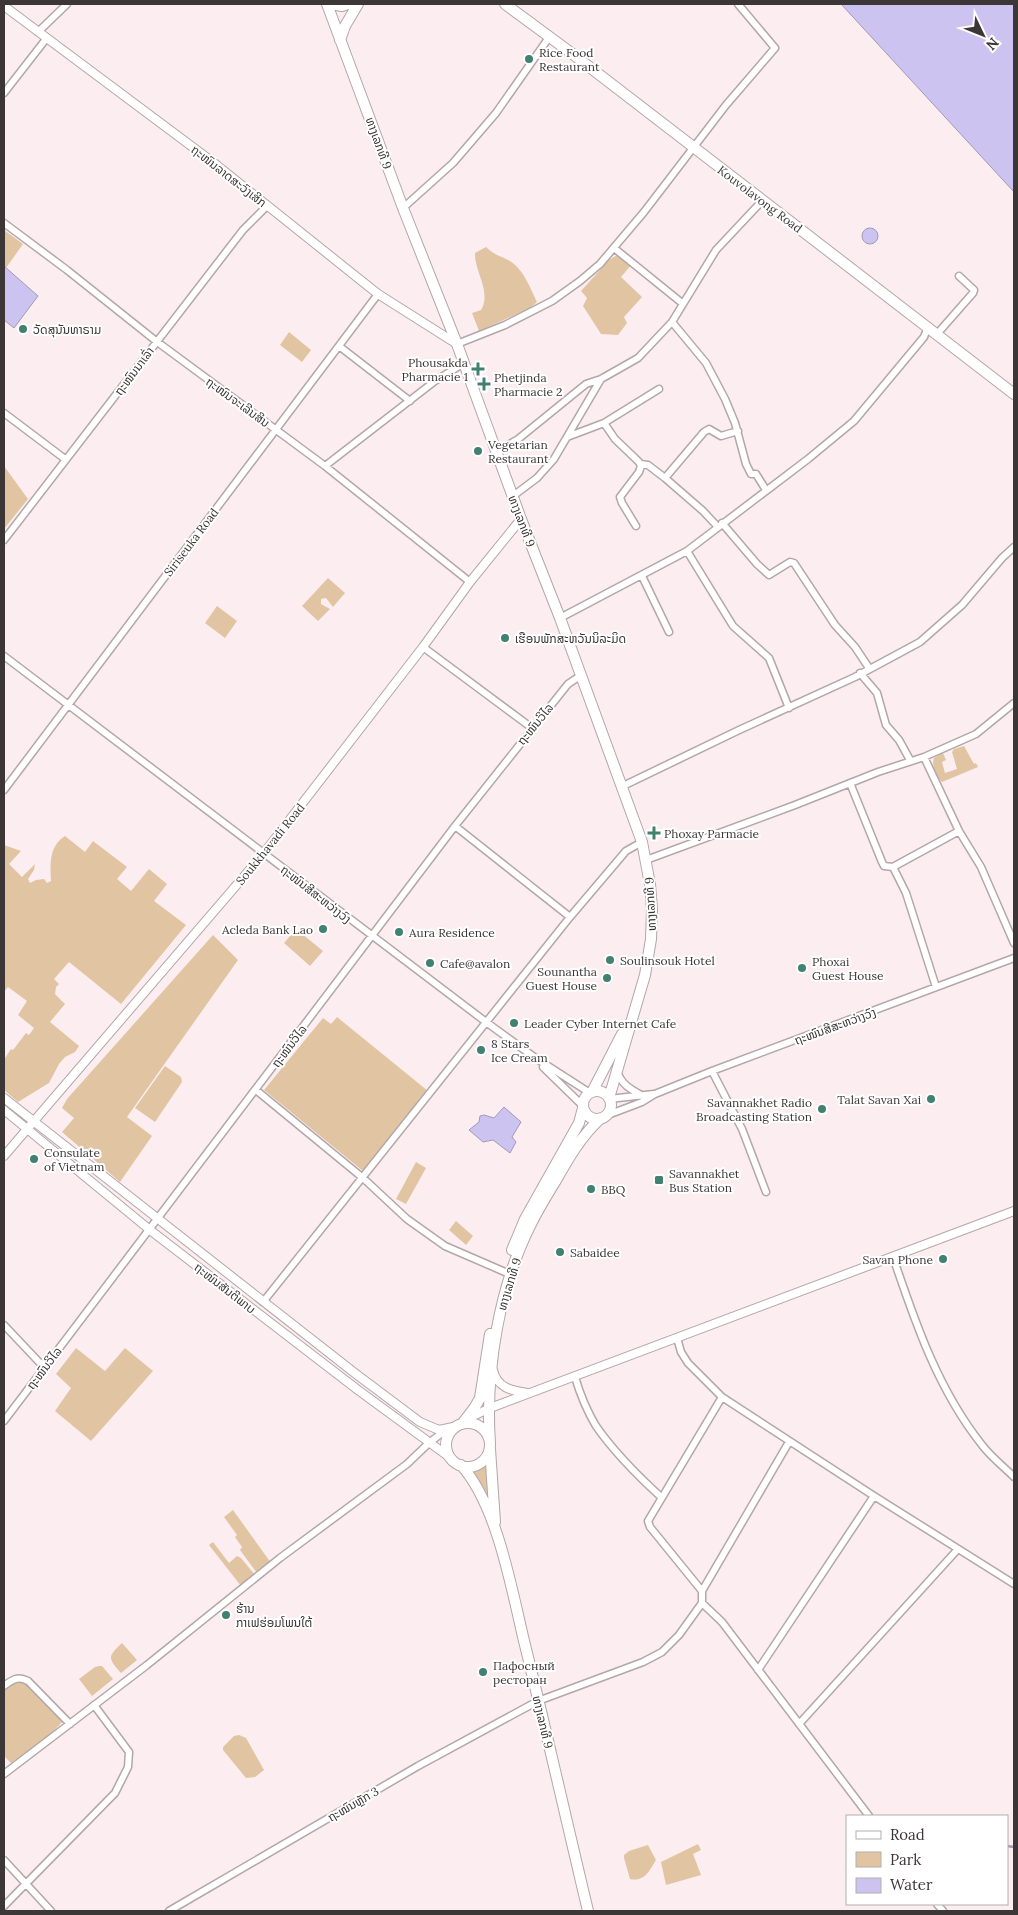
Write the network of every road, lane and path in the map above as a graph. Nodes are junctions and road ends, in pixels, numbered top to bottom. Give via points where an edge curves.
1 (67, 4) edge
2 (327, 4) edge
3 (331, 4) edge
4 (348, 4) edge
5 (358, 4) edge
6 (505, 4) edge
7 (738, 4) edge
8 (4, 6) edge
9 (38, 32) junction
10 (550, 36) junction
11 (46, 39) junction
12 (340, 40) junction
13 (4, 93) edge
14 (693, 148) junction
15 (762, 201) junction
16 (267, 206) junction
17 (403, 208) junction
18 (4, 223) edge
19 (614, 248) junction
20 (959, 276) dead end
21 (378, 294) junction
22 (682, 303) junction
23 (672, 322) junction
24 (928, 327) junction
25 (937, 334) junction
26 (156, 342) junction
27 (457, 344) junction
28 (339, 346) junction
29 (464, 363) junction
30 (601, 379) junction
31 (659, 388) dead end
32 (1014, 394) edge
33 (410, 401) junction
34 (4, 413) edge
35 (604, 423) junction
36 (276, 430) junction
37 (738, 431) junction
38 (567, 437) junction
39 (497, 451) junction
40 (64, 459) junction
41 (640, 464) junction
42 (325, 466) junction
43 (665, 478) junction
44 (766, 490) junction
45 (513, 496) junction
46 (521, 519) junction
47 (720, 525) junction
48 (636, 526) dead end
49 (4, 540) edge
50 (1014, 546) edge
51 (687, 551) junction
52 (642, 576) junction
53 (470, 582) junction
54 (560, 618) junction
55 (669, 632) dead end
56 (423, 647) junction
57 (4, 656) edge
58 (869, 668) junction
59 (860, 673) junction
60 (580, 676) junction
61 (1014, 702) edge
62 (68, 703) junction
63 (790, 708) junction
64 (532, 728) junction
65 (924, 757) junction
66 (910, 760) junction
67 (850, 783) junction
68 (623, 786) junction
69 (4, 790) edge
70 (455, 826) junction
71 (959, 831) junction
72 (642, 842) junction
73 (264, 854) junction
74 (646, 860) junction
75 (893, 867) junction
76 (570, 917) junction
77 (372, 936) junction
78 (1014, 943) edge
79 (1014, 958) edge
80 (936, 987) junction
81 (634, 1011) junction
82 (486, 1022) junction
83 (534, 1057) junction
84 (617, 1069) junction
85 (712, 1071) junction
86 (256, 1090) junction
87 (591, 1092) junction
88 (655, 1094) junction
89 (642, 1095) junction
90 (4, 1098) edge
91 (609, 1098) junction
92 (583, 1107) junction
93 (4, 1110) edge
94 (603, 1117) junction
95 (34, 1121) junction
96 (27, 1128) junction
97 (4, 1156) edge
98 (363, 1178) junction
99 (766, 1192) dead end
100 (1014, 1211) edge
101 (158, 1219) junction
102 (150, 1230) junction
103 (893, 1257) junction
104 (504, 1272) junction
105 (263, 1302) junction
106 (4, 1325) edge
107 (492, 1337) junction
108 (677, 1338) junction
109 (45, 1366) junction
110 (492, 1368) junction
111 (575, 1376) junction
112 (530, 1393) junction
113 (722, 1397) junction
114 (490, 1408) junction
115 (4, 1421) edge
116 (462, 1423) junction
117 (446, 1430) junction
118 (430, 1442) junction
119 (790, 1442) junction
120 (490, 1445) junction
121 (456, 1462) junction
122 (1014, 1477) edge
123 (874, 1496) junction
124 (661, 1497) junction
125 (496, 1533) junction
126 (958, 1549) junction
127 (1014, 1584) edge
128 (702, 1591) junction
129 (702, 1603) junction
130 (758, 1670) junction
131 (4, 1686) edge
132 (538, 1700) junction
133 (94, 1705) junction
134 (70, 1724) junction
135 (799, 1724) junction
136 (4, 1774) edge
137 (868, 1815) edge
138 (4, 1860) edge
139 (25, 1885) junction
140 (4, 1906) edge
141 (51, 1911) edge
142 (169, 1911) edge
143 (588, 1911) edge

1 - 9 street
2 - 12 main road, ທາງເລກທີ 9
3 - 4 main road
5 - 12 main road
6 - 10 main road, Kouvolavong Road
7 - 14 street via 775,48
8 - 9 street, ຖະໜົນລາດສະວົງເສິກ
9 - 11 street, ຖະໜົນລາດສະວົງເສິກ
10 - 14 main road, Kouvolavong Road
10 - 17 street via 496,113 453,163
11 - 13 street
11 - 16 street, ຖະໜົນລາດສະວົງເສິກ
12 - 17 main road, ທາງເລກທີ 9
14 - 15 main road, Kouvolavong Road
14 - 19 street
15 - 22 street via 716,250
15 - 24 main road, Kouvolavong Road
16 - 21 street, ຖະໜົນລາດສະວົງເສິກ
16 - 26 street, ຖະໜົນນາເລົ່າ via 243,230
17 - 27 main road, ທາງເລກທີ 9
18 - 26 street, ຖະໜົນຈະເລີນສິນ
19 - 22 street
19 - 27 street via 580,281 552,301
20 - 25 street via 974,290 973,293
21 - 27 street, ຖະໜົນລາດສະວົງເສິກ
21 - 28 street, Siriseuka Road
22 - 23 street
23 - 30 street via 638,358
23 - 37 street via 706,363
24 - 25 main road, Kouvolavong Road
24 - 44 street via 924,337 854,421
25 - 32 main road, Kouvolavong Road
26 - 36 street, ຖະໜົນຈະເລີນສິນ
26 - 40 street, ຖະໜົນນາເລົ່າ
27 - 29 main road, ທາງເລກທີ 9
28 - 33 street
28 - 36 street, Siriseuka Road
29 - 33 street
29 - 39 main road, ທາງເລກທີ 9
30 - 38 street
30 - 39 street via 586,384 517,440
31 - 35 street
33 - 42 street
34 - 40 street
35 - 38 street
35 - 41 street
36 - 42 street, ຖະໜົນຈະເລີນສິນ
36 - 62 street, Siriseuka Road
37 - 43 street via 720,436 709,429 704,432
37 - 44 street via 746,464
38 - 45 street via 537,478
39 - 45 main road, ທາງເລກທີ 9
40 - 49 street, ຖະໜົນນາເລົ່າ
41 - 43 street via 648,464
41 - 48 street via 639,472 620,497
42 - 53 street, ຖະໜົນຈະເລີນສິນ
43 - 47 street
44 - 47 street
45 - 46 main road, ທາງເລກທີ 9
46 - 53 street, Soukkhavadi Road
46 - 54 main road, ທາງເລກທີ 9
47 - 51 street
47 - 58 street via 769,575 794,562 835,625
50 - 58 street via 939,627 901,654
51 - 52 street
51 - 63 street via 733,626 769,658
52 - 54 street
52 - 55 street
53 - 56 street, Soukkhavadi Road
54 - 60 main road, ທາງເລກທີ 9
56 - 64 street
56 - 73 street, Soukkhavadi Road
57 - 62 street, ຖະໜົນສີສະຫວ່າງວົງ
58 - 59 street
59 - 63 street
59 - 66 street via 877,694 886,725
60 - 64 street, ຖະໜົນວິໄລ via 568,684
60 - 68 main road, ທາງເລກທີ 9
61 - 65 street via 976,734
62 - 69 street, Siriseuka Road
62 - 73 street, ຖະໜົນສີສະຫວ່າງວົງ
63 - 68 street
64 - 70 street, ຖະໜົນວິໄລ
65 - 66 street
65 - 71 street
66 - 67 street
67 - 74 street
67 - 75 street via 884,866
68 - 72 main road, ທາງເລກທີ 9
70 - 76 street
70 - 77 street, ຖະໜົນວິໄລ
71 - 75 street
71 - 78 street via 981,867
72 - 74 main road, ທາງເລກທີ 9
72 - 76 street via 626,851
73 - 77 street, ຖະໜົນສີສະຫວ່າງວົງ
73 - 95 street, Soukkhavadi Road
74 - 81 main road, ທາງເລກທີ 9 via 652,909 651,939
75 - 80 street via 906,893
76 - 82 street
77 - 82 street, ຖະໜົນສີສະຫວ່າງວົງ
77 - 86 street, ຖະໜົນວິໄລ
79 - 80 street, ຖະໜົນສີສະຫວ່າງວົງ
80 - 85 street, ຖະໜົນສີສະຫວ່າງວົງ
81 - 84 main road, ທາງເລກທີ 9
81 - 87 main road, ທາງເລກທີ 9
82 - 83 street, ຖະໜົນສີສະຫວ່າງວົງ
82 - 98 street
83 - 87 street
83 - 92 street
84 - 89 street via 620,1079
84 - 91 main road, ທາງເລກທີ 9
85 - 88 street, ຖະໜົນສີສະຫວ່າງວົງ
85 - 99 street via 742,1129
86 - 98 street
86 - 101 street, ຖະໜົນວິໄລ
87 - 91 main road via 600,1091
87 - 92 main road via 584,1099
88 - 89 street
88 - 94 street
89 - 91 street
90 - 95 street, ຖະໜົນສັນຕິພາບ
91 - 94 main road via 610,1108
92 - 94 main road via 588,1116
92 - 104 main road, ທາງເລກທີ 9 via 579,1123 525,1219
93 - 96 street, ຖະໜົນສັນຕິພາບ
94 - 107 main road, ທາງເລກທີ 9 via 578,1143 532,1222 511,1273
95 - 96 street, Soukkhavadi Road
95 - 101 street, ຖະໜົນສັນຕິພາບ
96 - 97 street, Soukkhavadi Road
96 - 102 street, ຖະໜົນສັນຕິພາບ
98 - 104 street via 407,1219 445,1246
98 - 105 street
100 - 103 street
101 - 102 street, ຖະໜົນວິໄລ
101 - 105 street, ຖະໜົນສັນຕິພາບ
102 - 109 street, ຖະໜົນວິໄລ
102 - 118 street, ຖະໜົນສັນຕິພາບ
103 - 108 street
103 - 122 street via 916,1326 959,1411 982,1446
104 - 107 main road, ທາງເລກທີ 9
105 - 117 street, ຖະໜົນສັນຕິພາບ via 420,1422 430,1428
106 - 109 street
107 - 110 main road, ທາງເລກທີ 9
107 - 116 main road, ທາງເລກທີ 9 via 480,1398
108 - 111 street
108 - 113 street via 688,1363
109 - 115 street, ຖະໜົນວິໄລ
110 - 112 street via 502,1386
110 - 114 main road, ທາງເລກທີ 9
111 - 112 street
111 - 124 street via 597,1426 636,1474
112 - 114 street
113 - 119 street
113 - 124 street
114 - 116 street
114 - 120 main road, ທາງເລກທີ 9
116 - 117 street
116 - 120 main road via 480,1427 488,1436
116 - 121 main road, ທາງເລກທີ 9 via 452,1431 447,1441 448,1453
117 - 118 street
118 - 121 street, ຖະໜົນສັນຕິພາບ
118 - 133 street via 407,1464 280,1558
119 - 123 street
119 - 128 street
120 - 121 main road via 480,1463 472,1466
120 - 125 main road, ທາງເລກທີ 9
121 - 125 main road, ທາງເລກທີ 9 via 478,1487
123 - 126 street
123 - 130 street
124 - 128 street via 648,1521 650,1527
125 - 132 main road, ທາງເລກທີ 9
126 - 127 street
126 - 135 street
128 - 129 street
129 - 130 street via 722,1622
129 - 132 street, ຖະໜົນຫຼັກ 3 via 662,1652
130 - 135 street
131 - 134 street via 14,1679 28,1680
132 - 142 street, ຖະໜົນຫຼັກ 3
132 - 143 main road, ທາງເລກທີ 9
133 - 134 street
133 - 139 street via 130,1752 128,1768 115,1793
134 - 136 street
135 - 137 street
138 - 139 street
139 - 140 street
139 - 141 street

